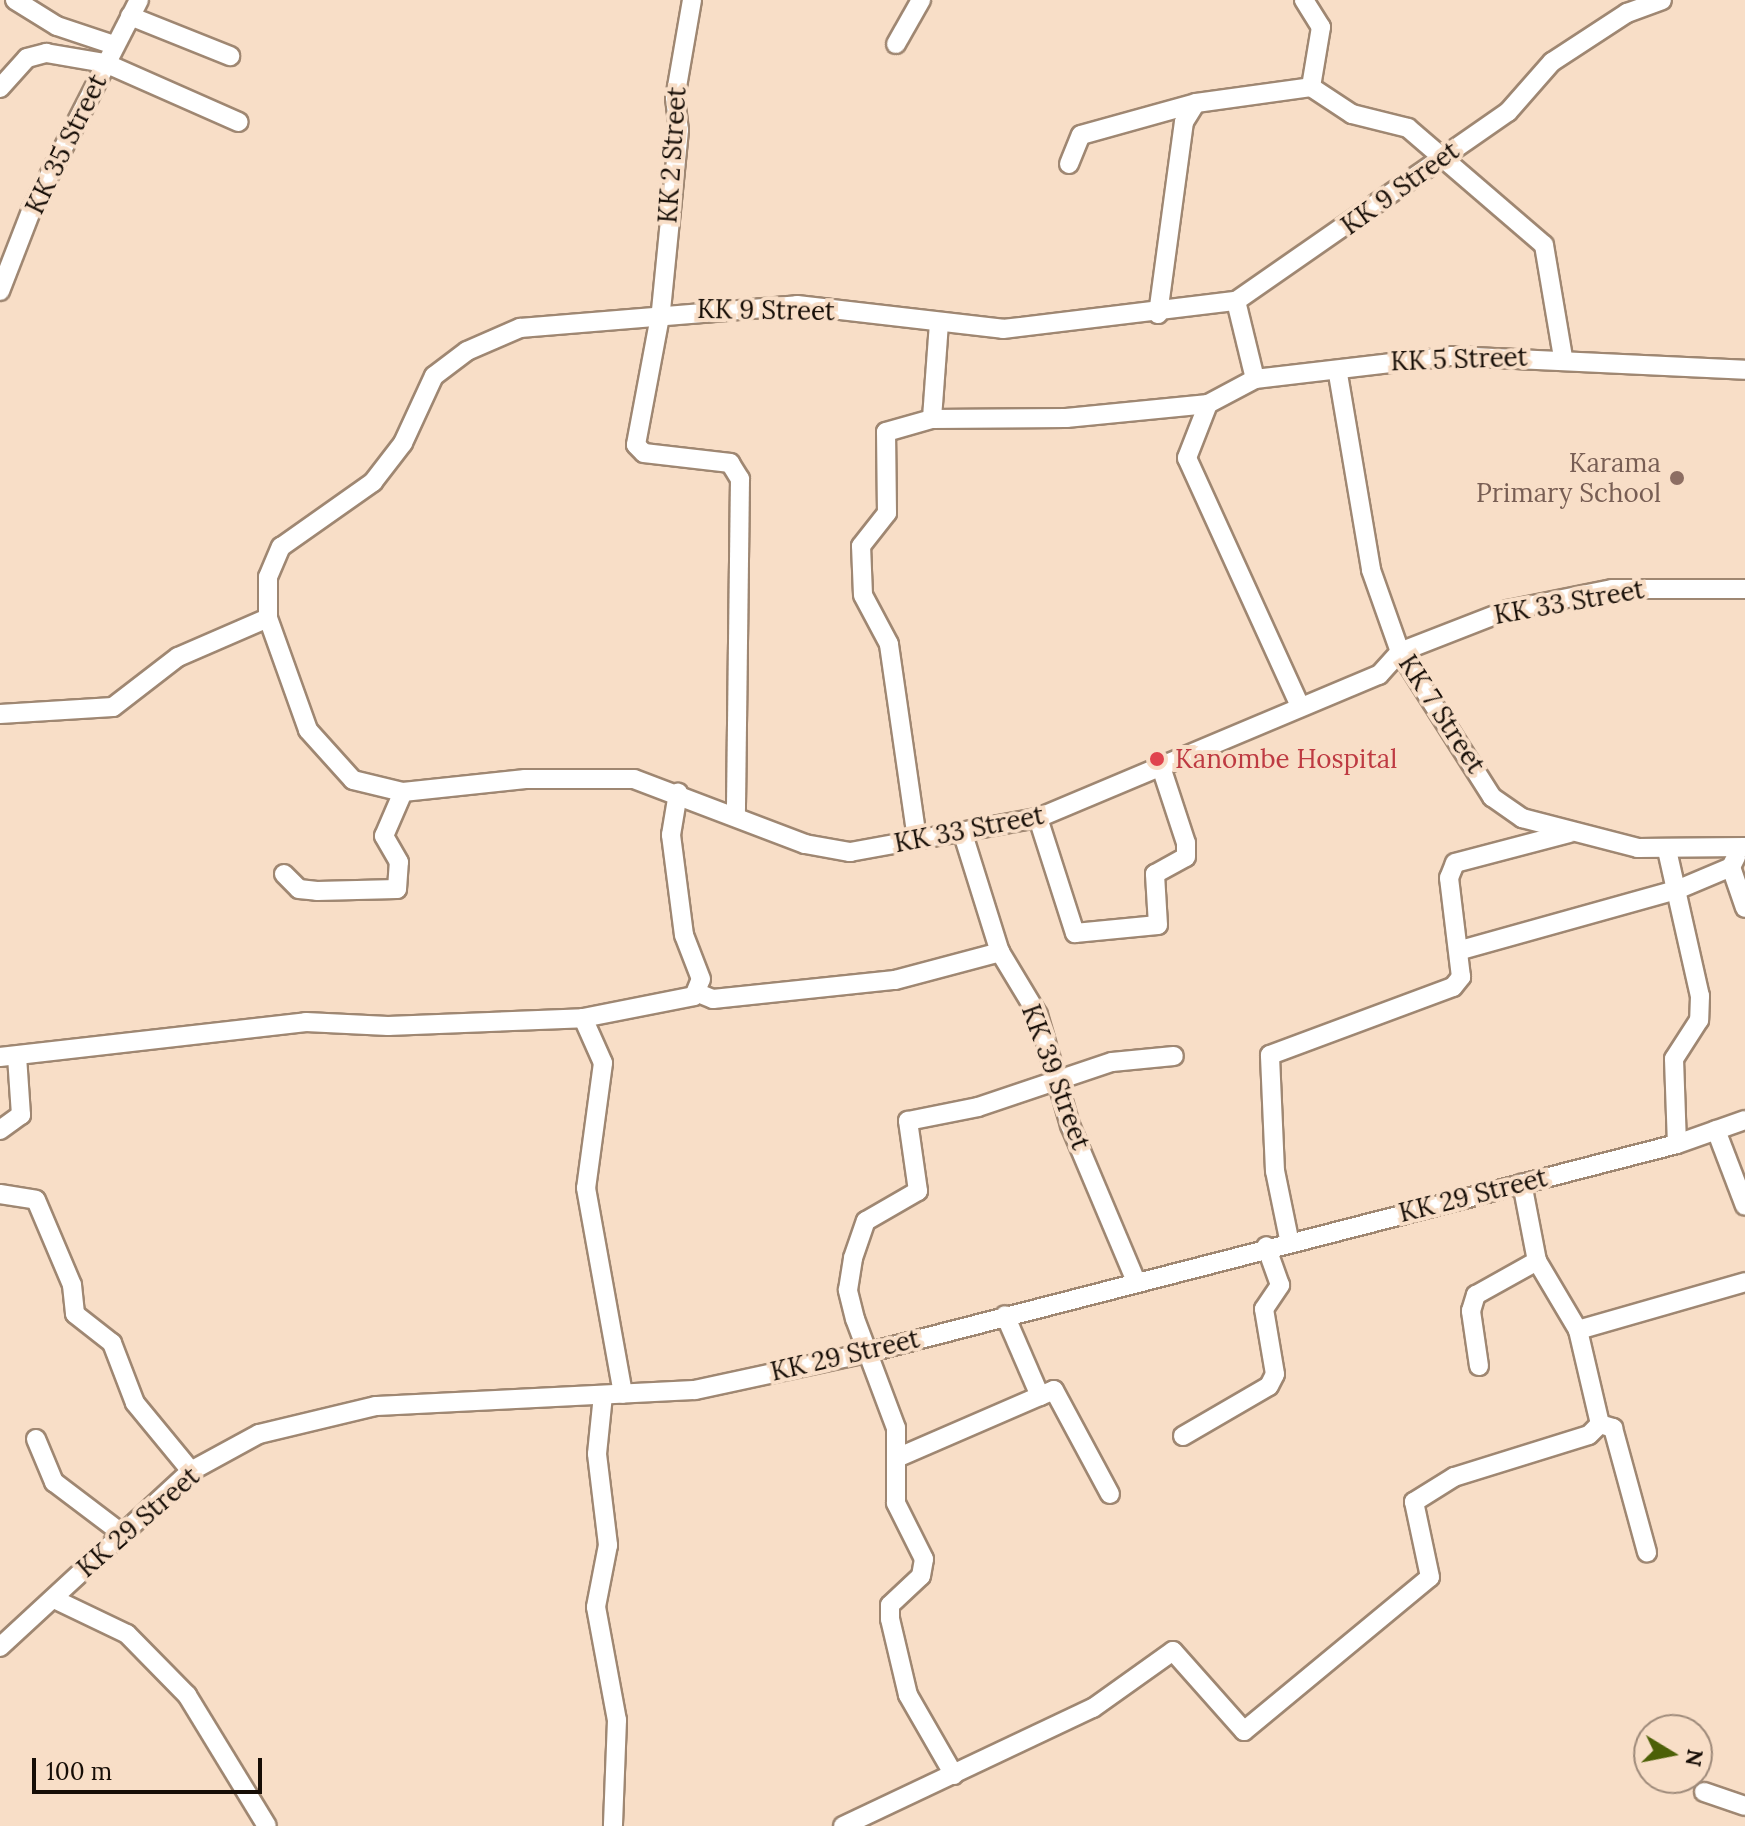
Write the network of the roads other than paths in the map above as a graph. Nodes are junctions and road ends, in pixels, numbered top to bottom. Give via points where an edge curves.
1 (15, 0) edge
2 (692, 0) edge
3 (921, 0) edge
4 (1662, 0) edge
5 (1307, 1) edge
6 (135, 8) edge
7 (896, 44) dead end
8 (114, 45) junction
9 (230, 56) dead end
10 (105, 63) junction
11 (1311, 87) junction
12 (0, 88) edge
13 (1196, 103) junction
14 (239, 122) dead end
15 (1440, 157) junction
16 (1069, 164) dead end
17 (0, 291) edge
18 (1236, 301) junction
19 (661, 311) junction
20 (1158, 314) junction
21 (939, 323) junction
22 (1563, 357) junction
23 (1745, 370) edge
24 (1338, 374) junction
25 (1255, 379) junction
26 (1208, 404) junction
27 (932, 419) junction
28 (1745, 589) edge
29 (268, 618) junction
30 (1400, 652) junction
31 (1300, 706) junction
32 (0, 714) edge
33 (1160, 764) junction
34 (353, 780) joint
35 (403, 792) junction
36 (678, 793) junction
37 (736, 817) junction
38 (1038, 818) junction
39 (962, 831) junction
40 (1569, 833) junction
41 (917, 839) junction
42 (1743, 847) edge
43 (1667, 850) junction
44 (1731, 867) junction
45 (284, 874) dead end
46 (1679, 889) junction
47 (1745, 908) edge
48 (1461, 950) junction
49 (1000, 952) junction
50 (698, 993) junction
51 (583, 1018) junction
52 (1174, 1056) dead end
53 (9, 1057) edge
54 (1062, 1079) junction
55 (1745, 1120) edge
56 (0, 1130) edge
57 (1716, 1130) junction
58 (1677, 1144) junction
59 (1522, 1183) junction
60 (0, 1194) edge
61 (1745, 1206) edge
62 (1289, 1239) junction
63 (1266, 1246) junction
64 (1537, 1261) junction
65 (1135, 1279) junction
66 (1745, 1282) edge
67 (1005, 1315) junction
68 (1578, 1330) junction
69 (866, 1353) junction
70 (1479, 1366) dead end
71 (623, 1394) junction
72 (603, 1395) junction
73 (1040, 1396) junction
74 (1600, 1424) junction
75 (1183, 1436) dead end
76 (36, 1439) dead end
77 (899, 1457) junction
78 (191, 1471) junction
79 (1110, 1494) dead end
80 (120, 1532) junction
81 (1647, 1552) dead end
82 (54, 1599) junction
83 (0, 1647) edge
84 (954, 1775) junction
85 (1710, 1794) edge
86 (1745, 1806) edge
87 (267, 1826) edge
88 (613, 1826) edge
89 (843, 1826) edge

1 - 8 street via 57,26
2 - 19 street, KK 2 Street via 675,98 679,130
3 - 7 street
4 - 15 street, KK 9 Street via 1627,13 1552,62 1508,112
5 - 11 street via 1321,27
6 - 8 street, KK 35 Street
6 - 9 street
8 - 10 street, KK 35 Street
10 - 12 street via 37,54
10 - 14 street
10 - 17 street, KK 35 Street
11 - 13 street
11 - 15 street via 1352,114 1408,128
13 - 16 street via 1081,135
13 - 20 street via 1184,122
15 - 18 street, KK 9 Street
15 - 22 street via 1544,245
18 - 20 street, KK 9 Street
18 - 25 street
19 - 21 street, KK 9 Street via 797,305
19 - 29 street, KK 9 Street via 520,328 467,351 434,376 403,443 373,482 281,547 268,577
19 - 37 street, KK 2 Street via 639,451 730,463 740,479
20 - 21 street, KK 9 Street via 1003,329
21 - 27 street
22 - 23 street, KK 5 Street
22 - 24 street, KK 5 Street via 1386,359
24 - 25 street, KK 5 Street
24 - 30 street, KK 7 Street via 1371,570
25 - 26 street
26 - 27 street via 1066,418
26 - 31 street via 1187,458
27 - 41 street via 886,432 887,513 861,546 863,595 889,644
28 - 30 street, KK 33 Street via 1612,589 1494,614
29 - 32 street via 178,657 113,707
29 - 34 street, KK 9 Street via 308,730
30 - 31 street, KK 33 Street via 1379,675
30 - 40 street, KK 7 Street via 1492,797 1522,818
31 - 33 street, KK 33 Street
33 - 38 street, KK 33 Street
33 - 38 street via 1186,857 1155,874 1158,925 1075,933
34 - 35 street, KK 33 Street
35 - 36 street, KK 33 Street via 589,778 634,779
35 - 45 street via 384,836 399,862 397,889 299,889
36 - 37 street, KK 33 Street
36 - 50 street via 674,861
37 - 41 street, KK 33 Street via 850,852
38 - 39 street, KK 33 Street
39 - 41 street, KK 33 Street
39 - 49 street, KK 39 Street
40 - 43 street, KK 7 Street
40 - 48 street via 1455,863 1449,878
42 - 43 street, KK 7 Street
42 - 44 street
43 - 46 street
44 - 46 street
44 - 47 street
46 - 48 street
46 - 58 street via 1700,996 1699,1020 1674,1059
48 - 62 street via 1461,977 1453,987 1269,1056 1275,1171
49 - 50 street via 895,980 713,999
49 - 54 street, KK 39 Street via 1038,1015
50 - 51 street
51 - 53 street via 388,1026 306,1022
51 - 71 street via 603,1063 586,1188
52 - 54 street via 1112,1062
53 - 56 street via 21,1115
54 - 65 street, KK 39 Street via 1070,1125
54 - 69 street via 908,1121 918,1191 866,1221 849,1276
55 - 57 street, KK 29 Street
57 - 58 street, KK 29 Street
57 - 61 street
58 - 59 street, KK 29 Street
59 - 62 street, KK 29 Street
59 - 64 street
60 - 78 street via 36,1200 72,1285 75,1314 112,1343 135,1403
62 - 63 street, KK 29 Street
63 - 65 street, KK 29 Street
63 - 75 street via 1280,1285 1264,1309 1275,1374 1269,1386
64 - 68 street
64 - 70 street via 1476,1295 1471,1311
65 - 67 street, KK 29 Street
66 - 68 street
67 - 69 street, KK 29 Street
67 - 73 street
68 - 74 street
69 - 71 street, KK 29 Street via 695,1390
69 - 77 street via 888,1400
71 - 72 street, KK 29 Street
72 - 78 street, KK 29 Street via 376,1406 259,1434
72 - 88 street via 597,1454 608,1545 596,1607 617,1720
73 - 77 street
73 - 79 street via 1054,1390
74 - 81 street via 1613,1428
74 - 84 street via 1589,1435 1454,1477 1414,1502 1430,1577 1244,1731 1173,1651 1093,1708
76 - 80 street via 54,1482
77 - 84 street via 896,1503 925,1569 890,1605 890,1619 908,1695
78 - 80 street, KK 29 Street
80 - 82 street, KK 29 Street
82 - 83 street, KK 29 Street
82 - 87 street via 127,1634 187,1695
84 - 89 street
85 - 86 street

